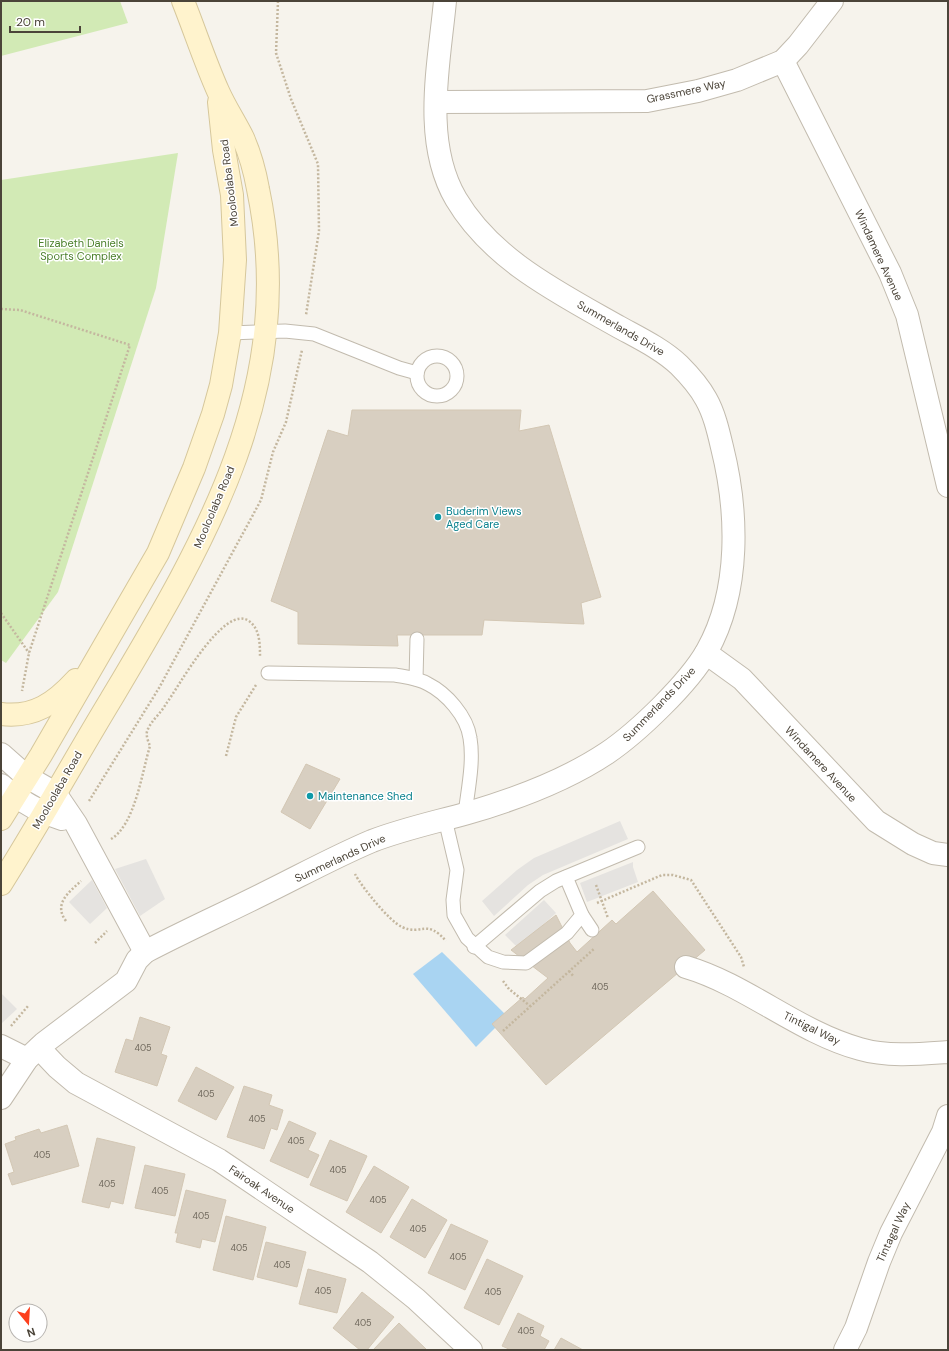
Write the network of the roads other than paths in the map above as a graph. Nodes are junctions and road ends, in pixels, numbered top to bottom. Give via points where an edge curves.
1 (183, 1) edge
2 (445, 1) edge
3 (832, 1) edge
4 (783, 60) junction
5 (218, 91) junction
6 (436, 102) junction
7 (266, 332) junction
8 (230, 333) junction
9 (417, 373) dead end
10 (948, 486) edge
11 (417, 639) dead end
12 (104, 645) junction
13 (706, 653) junction
14 (264, 676) road end
15 (416, 679) junction
16 (1, 714) edge
17 (1, 754) edge
18 (27, 777) junction
19 (8, 791) edge
20 (55, 793) junction
21 (44, 813) junction
22 (455, 816) junction
23 (1, 819) edge
24 (76, 824) junction
25 (638, 847) dead end
26 (948, 855) edge
27 (566, 877) junction
28 (1, 884) edge
29 (582, 915) junction
30 (592, 930) dead end
31 (474, 947) junction
32 (145, 952) junction
33 (686, 967) dead end
34 (948, 1052) edge
35 (16, 1053) edge
36 (1, 1098) edge
37 (948, 1116) edge
38 (471, 1350) edge
39 (845, 1350) edge

1 - 5 main road, Mooloolaba Road
2 - 6 street, Summerlands Drive
3 - 4 street, Grassmere Way
4 - 6 street, Grassmere Way via 737,80 647,101
4 - 10 street, Windamere Avenue via 890,273 907,315
5 - 7 main road, Mooloolaba Road via 244,140 258,190 267,254
5 - 8 main road, Mooloolaba Road via 234,227
6 - 13 street, Summerlands Drive via 439,145 449,184 463,210 492,244 514,263 550,286 666,354 688,374 706,398 716,423 725,459 733,539 727,596 716,632
7 - 8 lane
7 - 9 lane via 314,334
7 - 20 main road, Mooloolaba Road via 262,363 246,427 211,520 155,626
8 - 12 main road, Mooloolaba Road via 221,385 194,468 158,553
11 - 15 lane
12 - 16 main road via 63,694 44,707 21,715
12 - 18 main road, Mooloolaba Road
13 - 22 street, Summerlands Drive via 682,684 644,722 624,741 602,756 552,783
13 - 26 street, Windamere Avenue via 742,679 876,821 913,844 933,853
14 - 15 lane via 395,675
15 - 22 lane via 429,684 447,697 462,718 470,736 472,755
17 - 18 street
18 - 19 main road, Mooloolaba Road
18 - 20 street
19 - 21 street
19 - 23 main road, Mooloolaba Road
20 - 21 main road, Mooloolaba Road
20 - 24 street
21 - 24 street
21 - 28 main road, Mooloolaba Road
22 - 31 lane via 457,870 453,900 454,916
22 - 32 street, Summerlands Drive via 372,841
24 - 32 street
25 - 27 lane
27 - 29 lane
27 - 31 lane via 540,891
29 - 30 lane
29 - 31 lane via 567,933 526,963 503,962 488,957
32 - 35 street, Summerlands Drive via 137,960 126,981
33 - 34 street, Tintigal Way via 736,988 821,1034 860,1049 903,1054
35 - 36 street, Summerlands Drive
35 - 38 street, Fairoak Avenue via 57,1067 76,1083 219,1160 370,1262 400,1285
37 - 39 street, Tintagal Way via 943,1132 879,1262 856,1328

